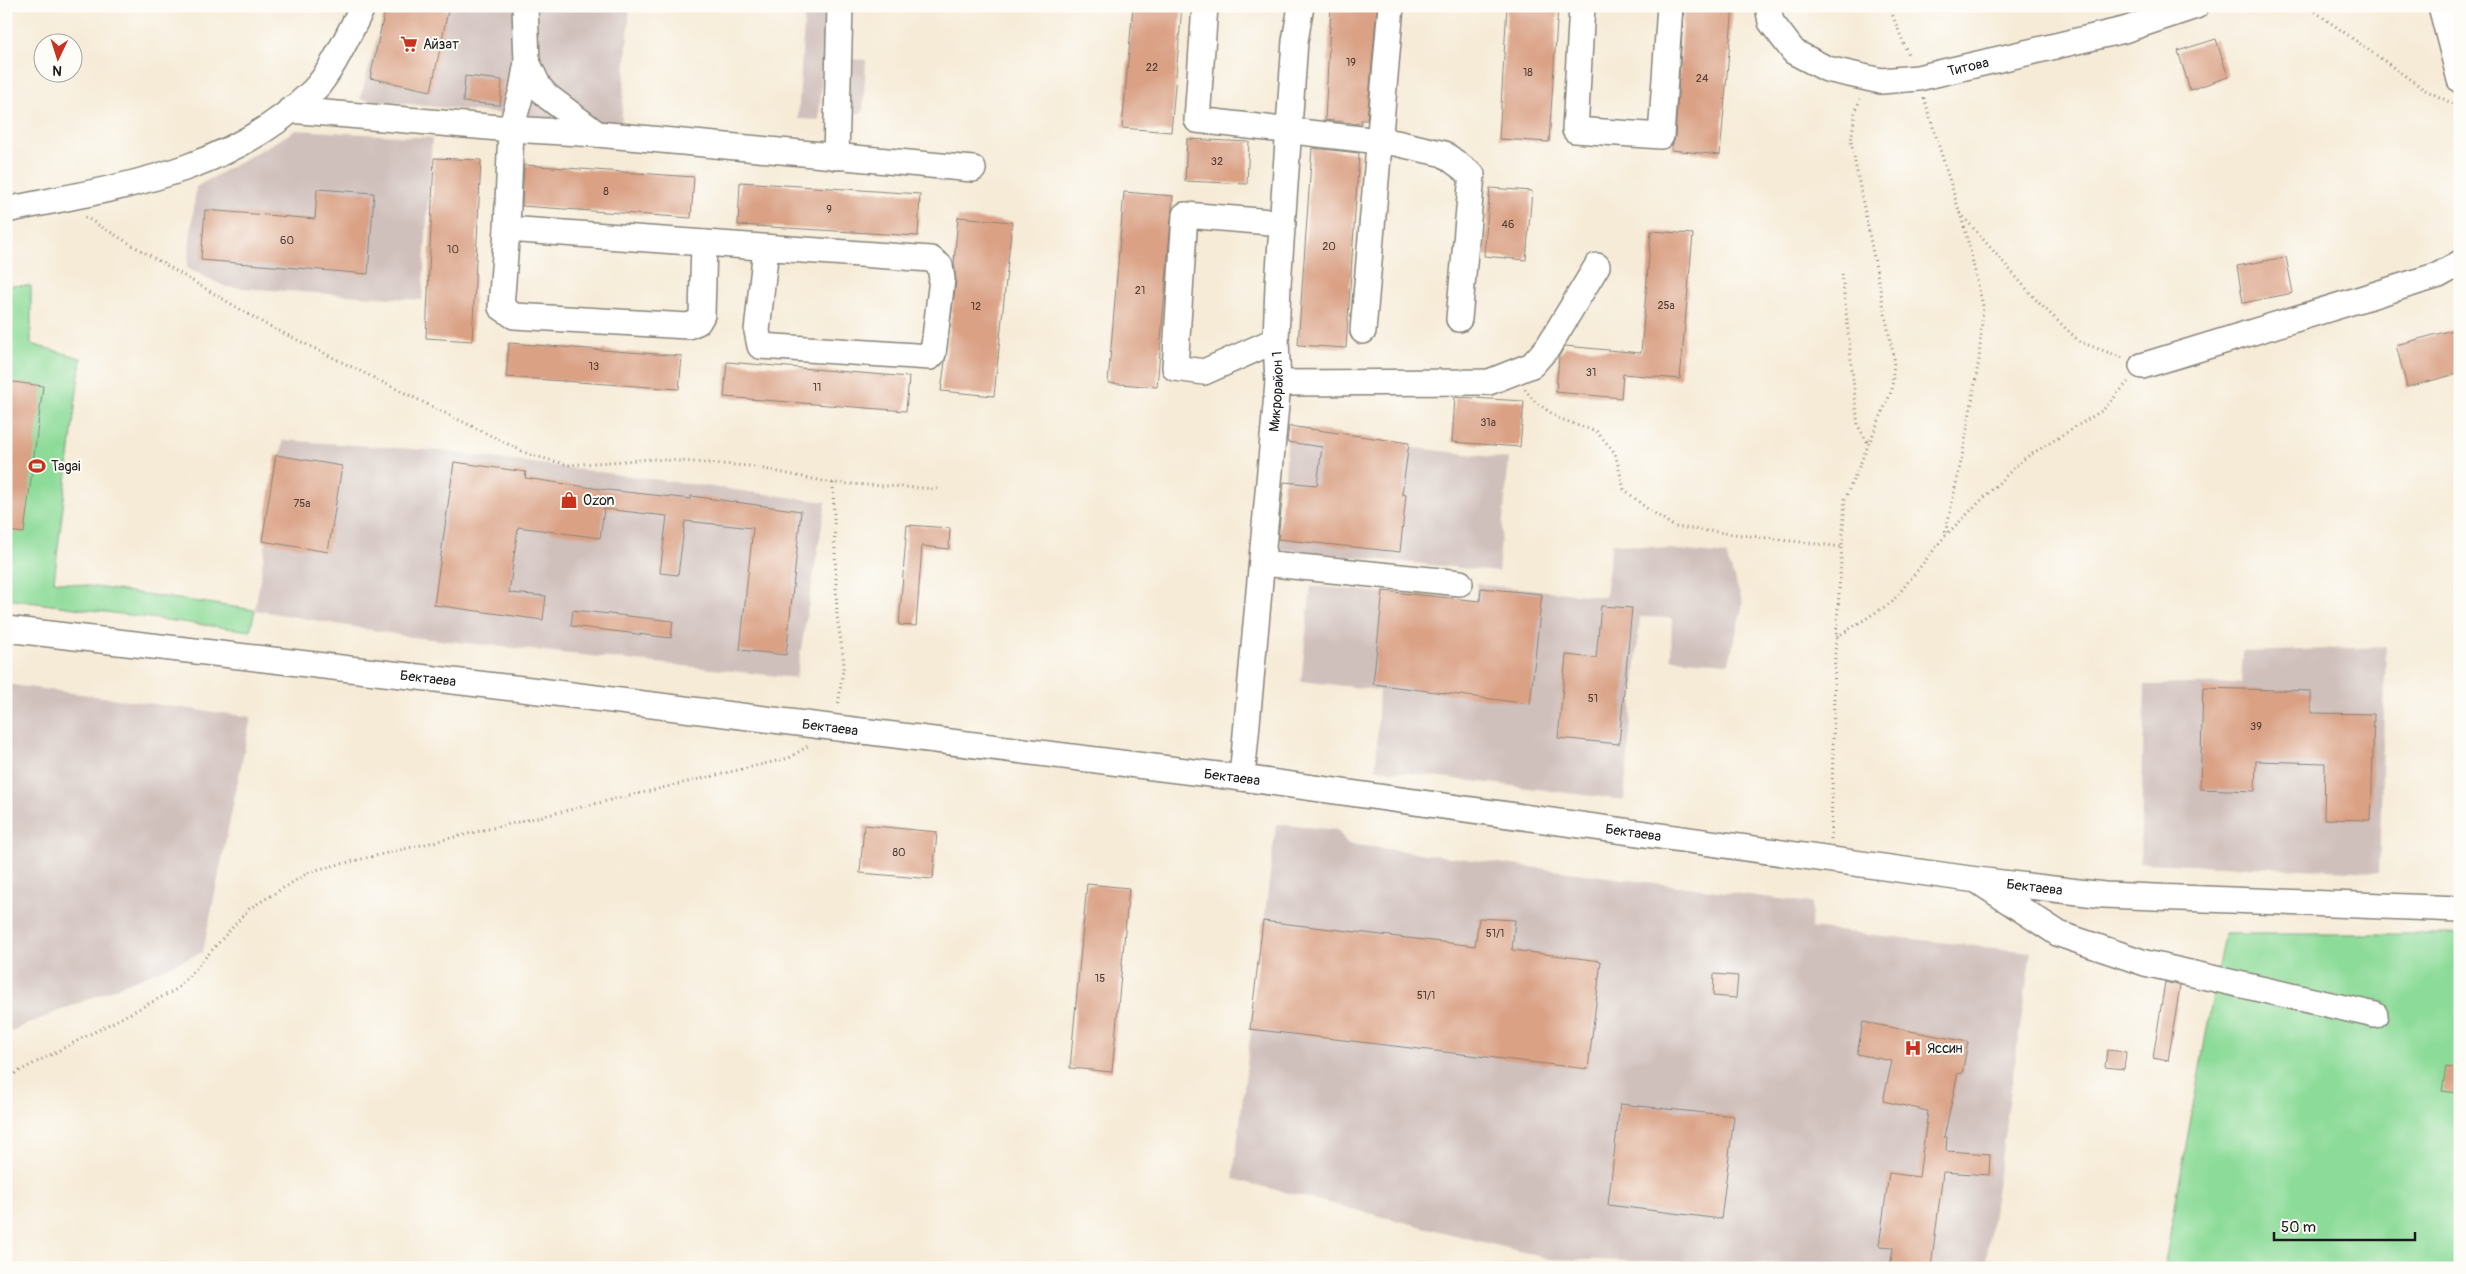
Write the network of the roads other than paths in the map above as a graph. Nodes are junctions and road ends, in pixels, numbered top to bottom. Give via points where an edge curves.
1 (363, 6) edge
2 (525, 6) edge
3 (840, 6) edge
4 (1205, 6) edge
5 (1301, 6) edge
6 (1391, 6) edge
7 (1582, 6) edge
8 (1670, 6) edge
9 (1768, 6) edge
10 (2196, 6) edge
11 (2440, 6) edge
12 (527, 62) junction
13 (2460, 80) edge
14 (290, 110) junction
15 (510, 129) junction
16 (1289, 130) junction
17 (596, 134) junction
18 (1380, 141) junction
19 (836, 157) junction
20 (973, 169) dead end
21 (6, 210) edge
22 (1283, 224) junction
23 (507, 228) junction
24 (704, 243) junction
25 (766, 248) junction
26 (2460, 263) edge
27 (1597, 266) dead end
28 (1459, 319) dead end
29 (1363, 331) dead end
30 (1276, 340) junction
31 (2142, 366) road end
32 (1278, 383) junction
33 (1262, 563) junction
34 (1460, 583) dead end
35 (6, 629) edge
36 (1242, 778) junction
37 (1977, 880) junction
38 (2460, 908) edge
39 (2375, 1016) dead end

1 - 14 street via 342,47 314,90
2 - 12 street
3 - 19 street
4 - 16 street via 1197,120
5 - 16 street, Микрорайон 1 via 1295,42
6 - 18 street
7 - 8 street via 1575,130 1661,136
9 - 10 street, Титова via 1771,22 1794,52 1827,69 1881,81 1918,78 2124,30
11 - 13 street
12 - 15 street
12 - 17 street via 547,96
14 - 15 street
14 - 21 street via 263,131 216,156 157,178
15 - 17 street
15 - 23 street
16 - 18 street
16 - 22 street, Микрорайон 1
17 - 19 street
18 - 28 street via 1444,154 1472,175
18 - 29 street
19 - 20 street
22 - 30 street, Микрорайон 1
22 - 30 street via 1186,215 1175,368 1204,372
23 - 24 street
23 - 24 street via 501,307 514,316 688,326 698,322 702,315
24 - 25 street
25 - 25 street via 931,259 940,266 942,280 933,354 930,357 760,346 757,331
26 - 31 street via 2439,275
27 - 32 street via 1548,347 1532,366 1489,382
30 - 32 street, Микрорайон 1
32 - 33 street, Микрорайон 1
33 - 34 street
33 - 36 street, Микрорайон 1
35 - 36 street, Бектаева
36 - 37 street, Бектаева
37 - 38 street, Бектаева via 2104,895
37 - 39 street via 2059,934 2145,963

